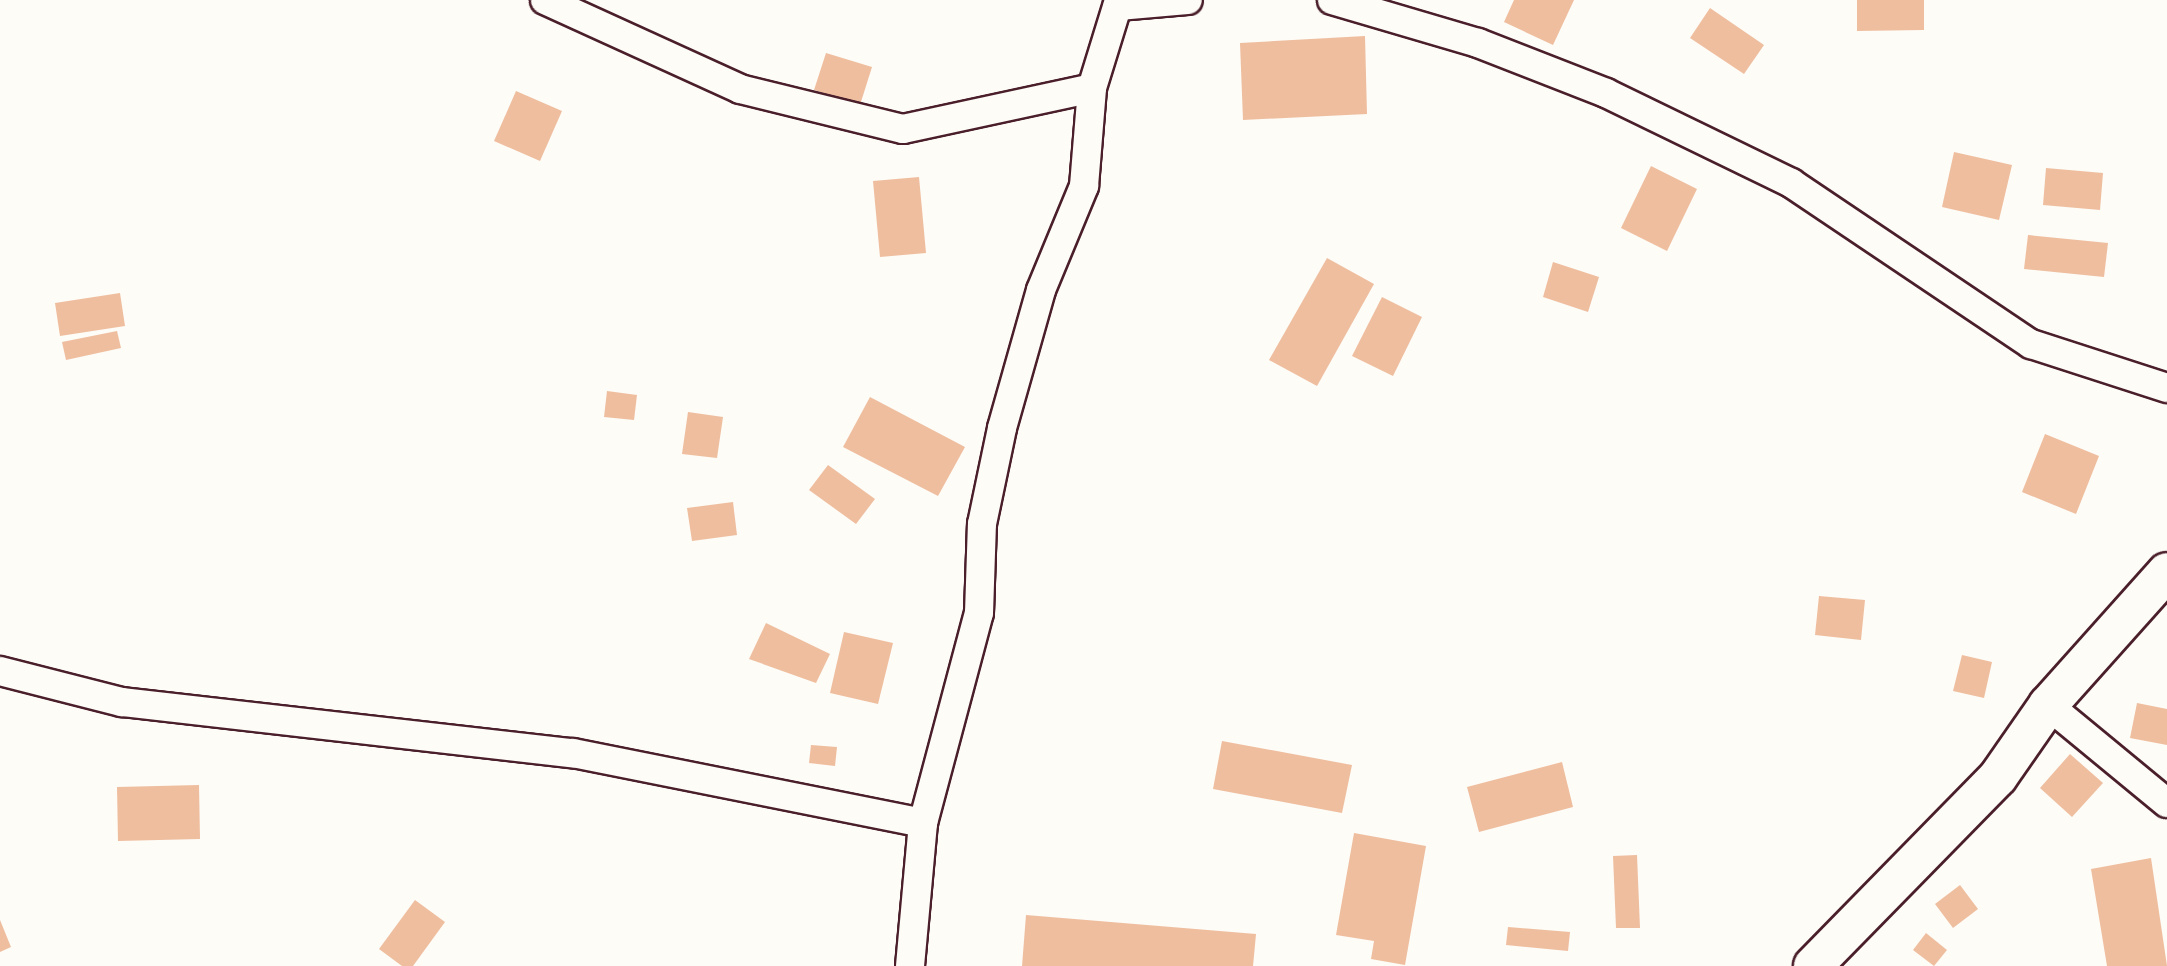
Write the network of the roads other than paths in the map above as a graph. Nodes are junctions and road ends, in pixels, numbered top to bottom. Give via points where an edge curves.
1 (545, 0) edge
2 (1188, 0) edge
3 (1332, 0) edge
4 (1119, 3) edge
5 (1092, 88) junction
6 (2167, 388) edge
7 (2167, 572) edge
8 (0, 671) edge
9 (2048, 705) junction
10 (2167, 803) edge
11 (923, 823) junction
12 (910, 966) edge
13 (1813, 966) edge

1 - 5 street via 740,89 903,130
2 - 4 street
3 - 6 street via 1478,43 1606,93 1791,183 2032,344
4 - 5 street
5 - 11 street via 1084,186 1041,290 1002,428 982,524 979,613
7 - 9 main road
8 - 11 street via 122,702 573,753
9 - 10 street
9 - 13 main road via 1998,777
11 - 12 street

